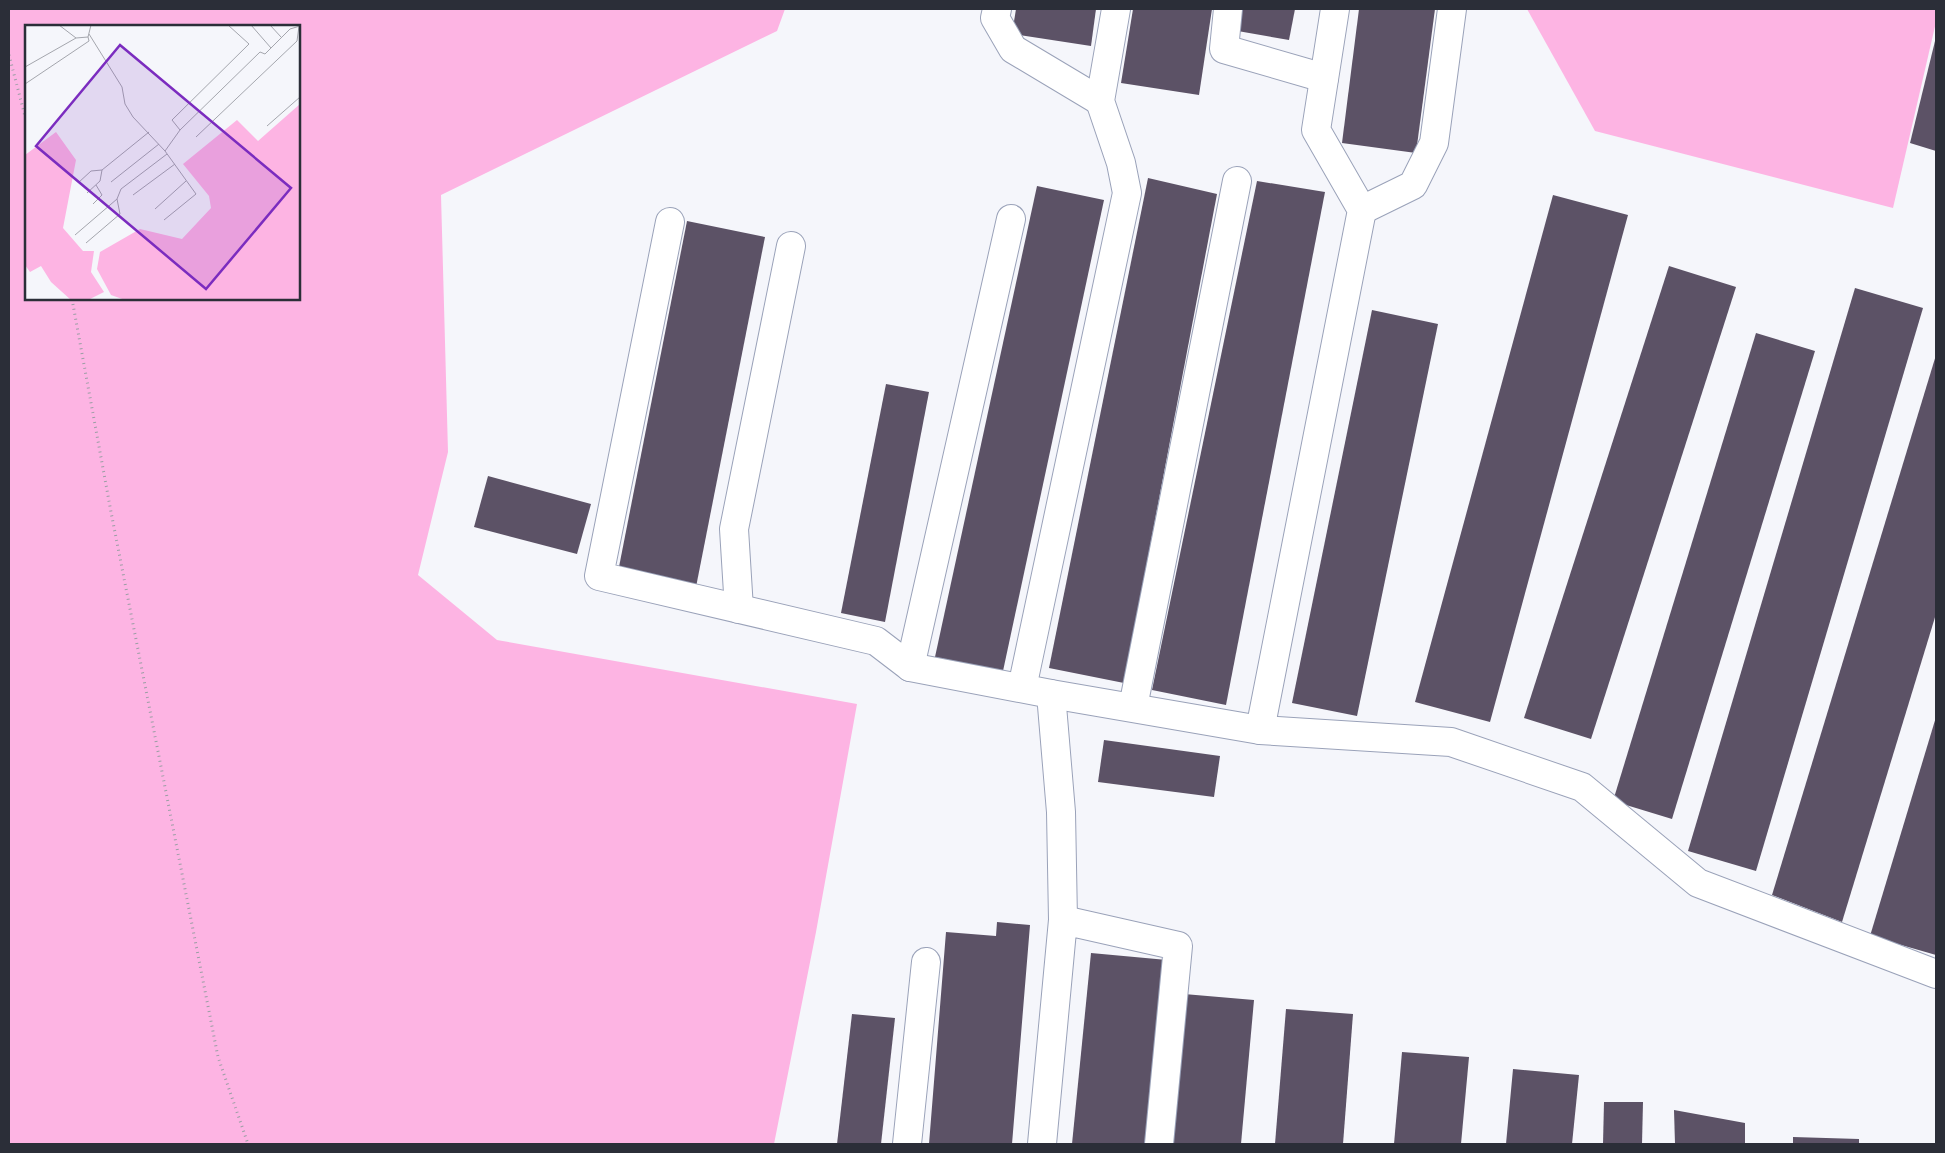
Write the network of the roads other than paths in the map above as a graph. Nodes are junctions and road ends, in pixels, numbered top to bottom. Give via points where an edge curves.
1 (997, 9) edge
2 (1116, 9) edge
3 (1228, 9) edge
4 (1335, 9) edge
5 (1452, 9) edge
6 (1324, 78) junction
7 (1100, 100) junction
8 (1237, 181) dead end
9 (1362, 210) junction
10 (1011, 219) dead end
11 (670, 222) dead end
12 (791, 246) dead end
13 (739, 609) junction
14 (910, 667) junction
15 (1022, 688) junction
16 (1051, 694) junction
17 (1133, 707) junction
18 (1260, 730) junction
19 (1063, 920) junction
20 (926, 962) dead end
21 (1936, 974) edge
22 (907, 1144) edge
23 (1042, 1144) edge
24 (1159, 1144) edge

1 - 7 lane via 995,18 1013,49
2 - 7 lane
3 - 6 lane via 1224,49
4 - 6 lane
5 - 9 lane via 1434,142 1413,185
6 - 9 lane via 1316,130
7 - 15 lane via 1121,163 1127,193
8 - 17 lane
9 - 18 lane
10 - 14 lane
11 - 13 lane via 599,576
12 - 13 lane via 734,529
13 - 14 lane via 876,641
14 - 15 lane
15 - 16 lane
16 - 17 lane
16 - 19 lane via 1061,812
17 - 18 lane
18 - 21 lane via 1451,742 1582,787 1698,883
19 - 23 lane
19 - 24 lane via 1178,946
20 - 22 lane

